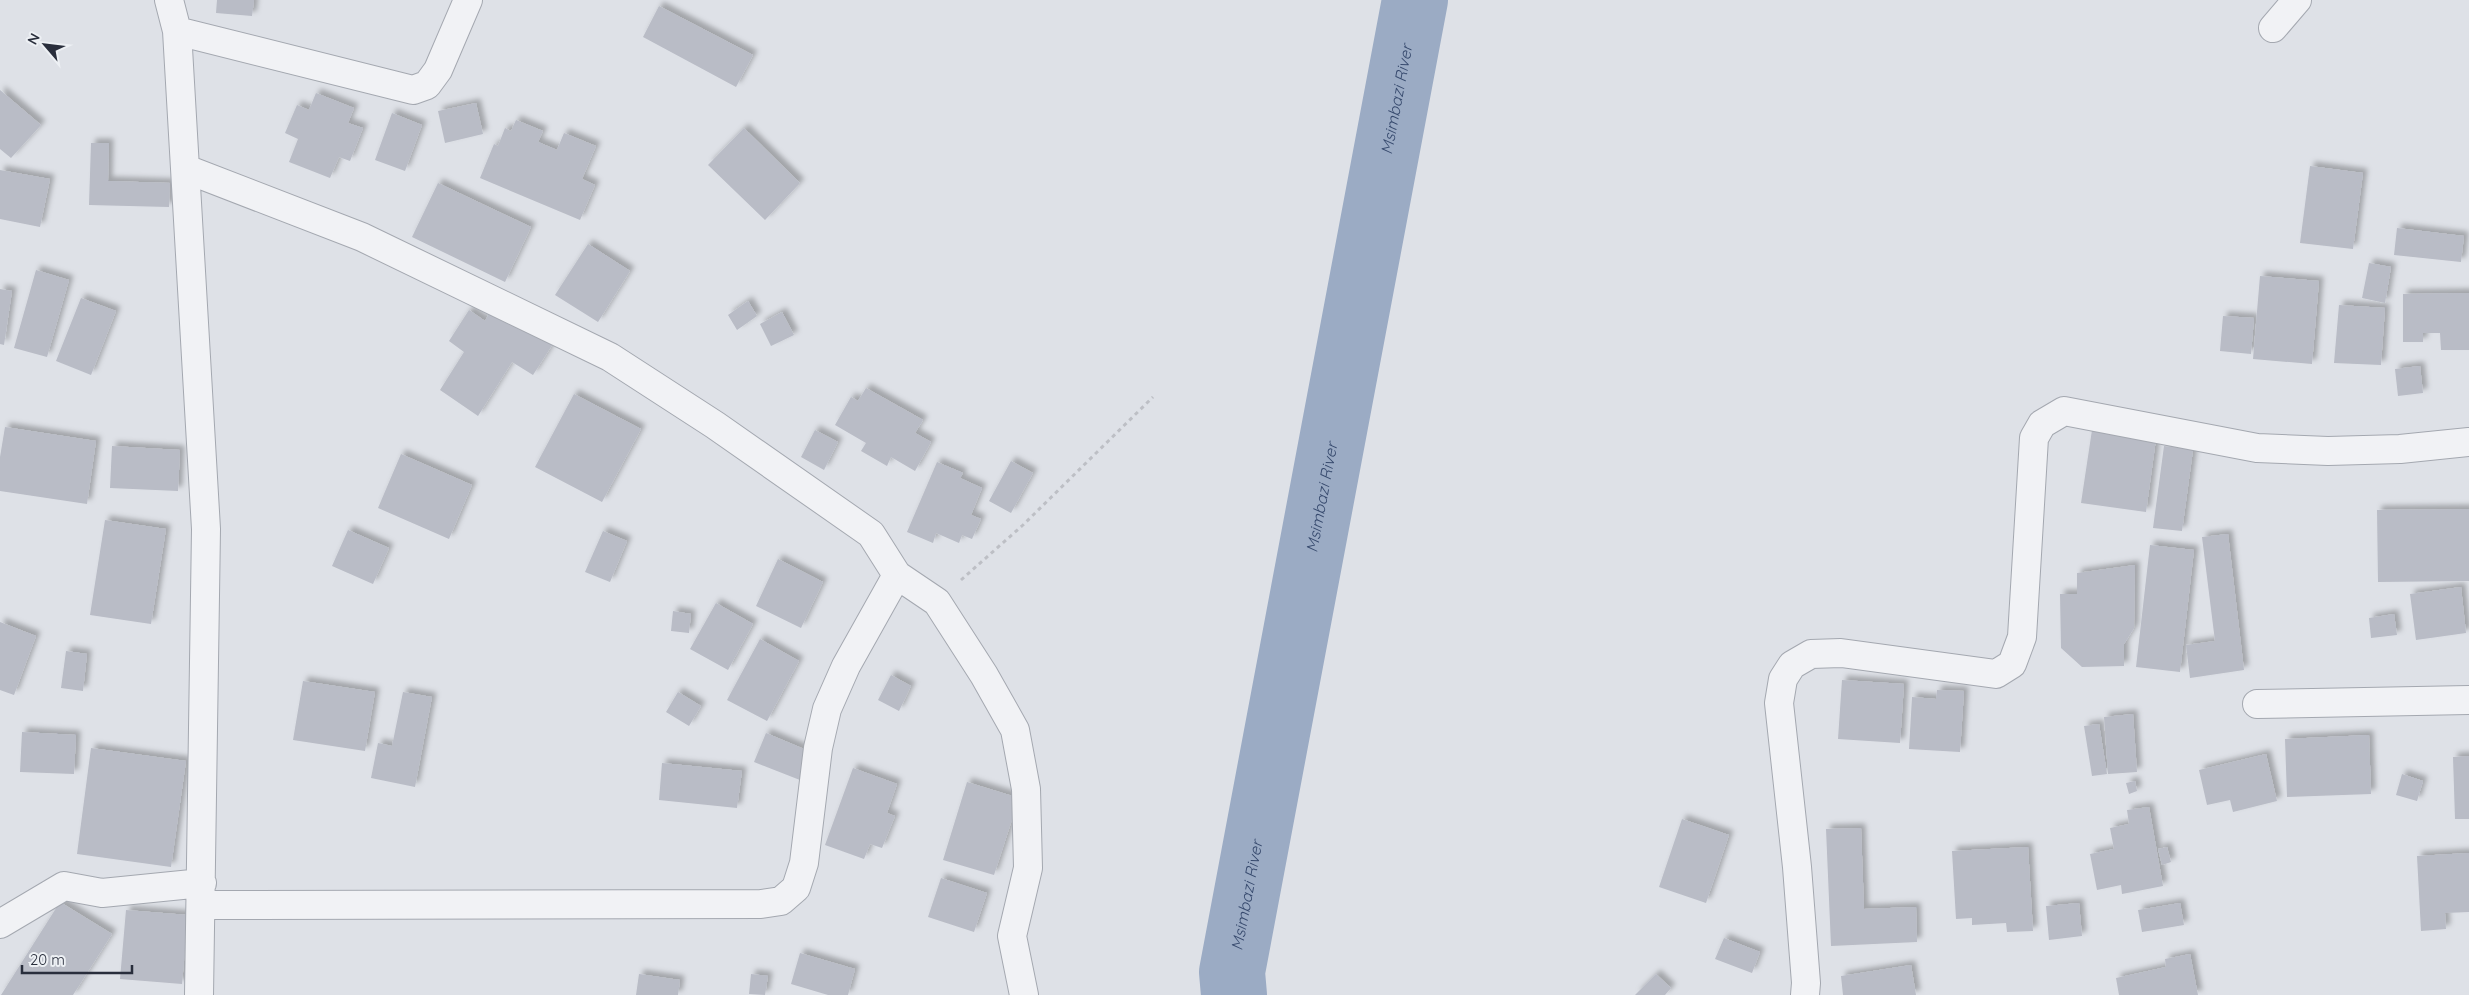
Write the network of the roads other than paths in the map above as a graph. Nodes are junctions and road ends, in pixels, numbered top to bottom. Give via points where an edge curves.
1 (169, 0) edge
2 (468, 0) edge
3 (2297, 0) edge
4 (2273, 28) dead end
5 (177, 31) junction
6 (186, 169) junction
7 (2469, 442) edge
8 (897, 574) junction
9 (2469, 700) edge
10 (2257, 704) dead end
11 (202, 894) junction
12 (0, 924) edge
13 (199, 995) edge
14 (1024, 995) edge
15 (1805, 995) edge

1 - 5 street
2 - 5 street via 438,70 427,85 412,90
3 - 4 street
5 - 6 street
6 - 8 street via 362,237 610,357 715,425 871,534
6 - 11 street via 206,529
7 - 15 street via 2400,449 2328,451 2257,448 2064,411 2042,424 2034,438 2022,637 2012,664 1996,674 1841,653 1811,654 1792,665 1783,679 1779,703 1798,867
8 - 11 street via 846,666 827,709 818,748 804,863 796,888 781,901 741,904
8 - 14 street via 936,602 984,675 1015,730 1026,790 1028,868 1012,936
9 - 10 street
11 - 12 street via 102,893 64,886
11 - 13 street

